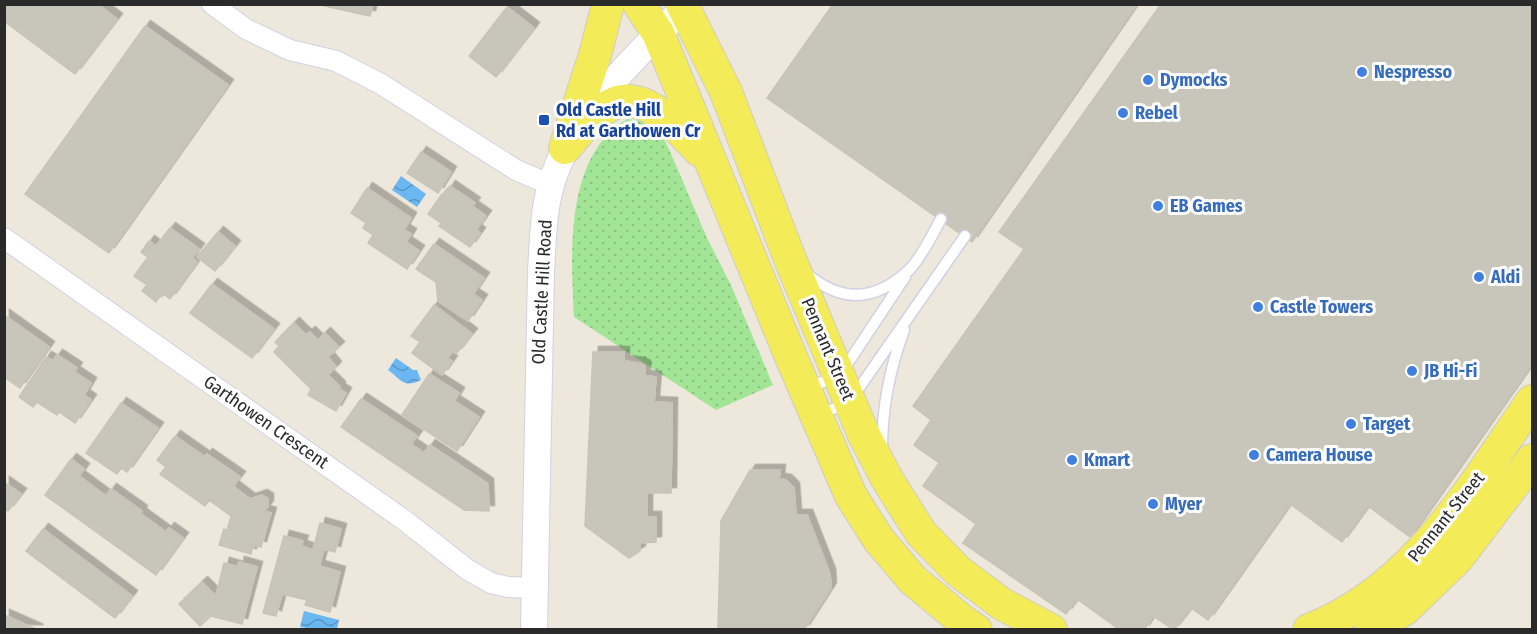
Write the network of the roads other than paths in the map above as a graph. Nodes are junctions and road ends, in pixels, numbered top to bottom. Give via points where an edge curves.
1 (212, 4) edge
2 (608, 4) edge
3 (639, 4) edge
4 (685, 6) edge
5 (658, 33) junction
6 (565, 148) junction
7 (710, 162) junction
8 (551, 185) junction
9 (941, 219) dead end
10 (965, 236) dead end
11 (4, 238) edge
12 (790, 260) junction
13 (910, 270) junction
14 (909, 315) junction
15 (845, 388) junction
16 (1533, 401) edge
17 (811, 403) junction
18 (1533, 460) edge
19 (887, 479) junction
20 (534, 588) junction
21 (534, 630) edge
22 (976, 630) edge
23 (1051, 630) edge
24 (1309, 630) edge
25 (1371, 630) edge

1 - 8 street via 246,29 290,50 336,61 381,84 516,170
2 - 6 main road via 596,55
3 - 5 main road, Pennant Street
4 - 5 street, Old Castle Hill Road
4 - 12 main road, Pennant Street via 726,92
5 - 6 street, Old Castle Hill Road via 611,84
5 - 7 main road, Pennant Street
6 - 7 main road via 600,111 622,101 657,111
6 - 8 street, Old Castle Hill Road
7 - 17 main road, Pennant Street
8 - 20 street, Old Castle Hill Road via 541,271
9 - 13 lane
10 - 14 lane
11 - 20 street, Garthowen Crescent via 404,520 468,570 491,583
12 - 13 lane via 836,293 856,296 880,290
12 - 15 main road, Pennant Street
13 - 15 lane
14 - 15 lane
14 - 19 lane via 895,355 884,411 882,448
15 - 17 lane
15 - 17 lane
15 - 19 main road, Pennant Street
16 - 24 main road, Pennant Street via 1447,522 1418,556 1380,590
17 - 22 main road, Pennant Street via 851,496 879,540 913,580
18 - 25 main road, Pennant Street via 1456,559 1405,609
19 - 23 main road, Pennant Street via 921,533 958,571 1002,604
20 - 21 street, Old Castle Hill Road

